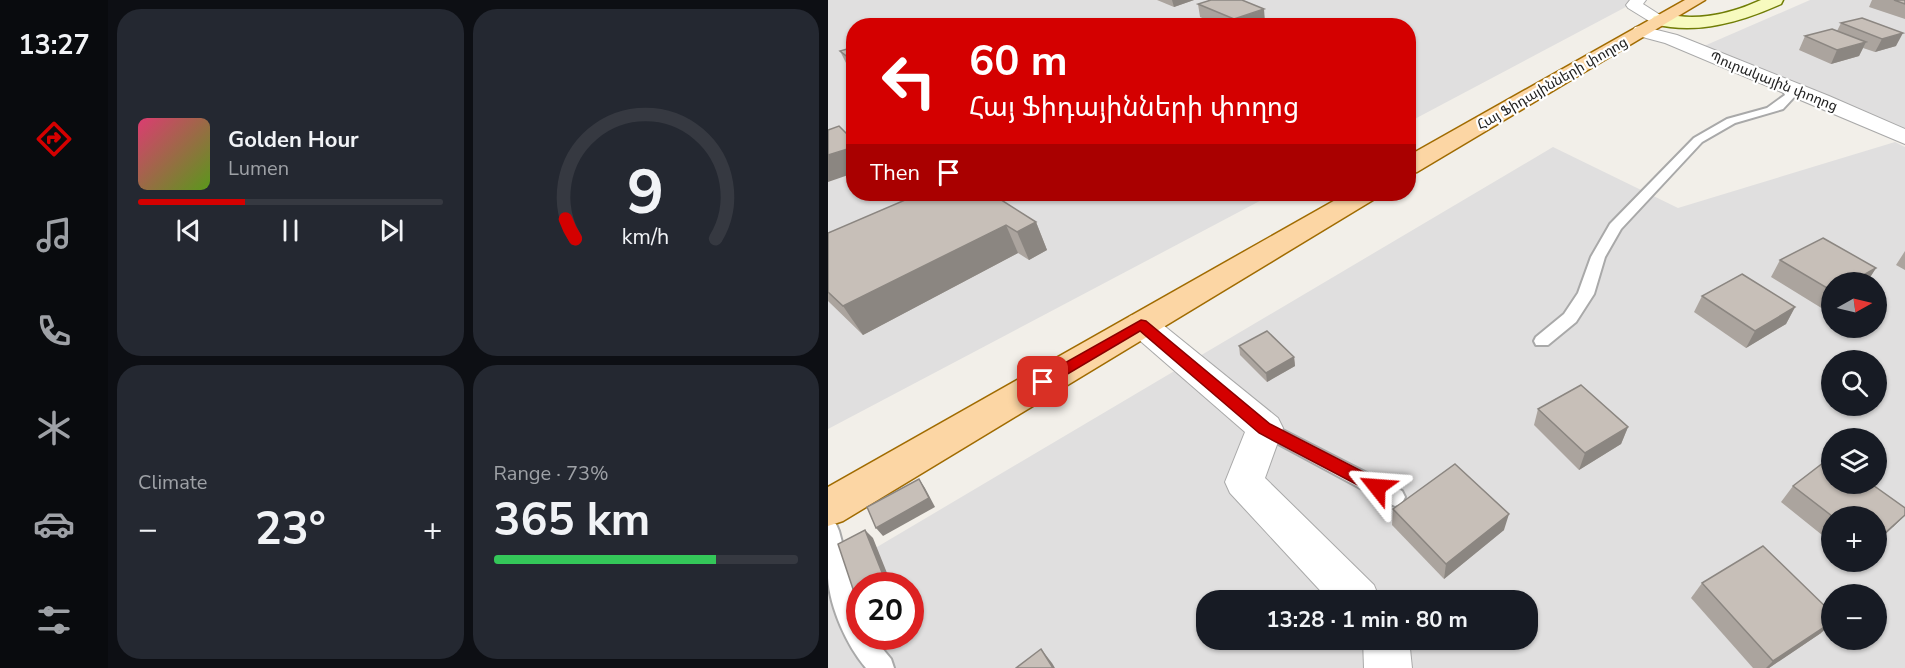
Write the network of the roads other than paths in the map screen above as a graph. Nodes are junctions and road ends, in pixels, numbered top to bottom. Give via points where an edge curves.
1 (1638, 0) edge
2 (1697, 0) edge
3 (1775, 0) edge
4 (1660, 20) junction
5 (1641, 31) junction
6 (1786, 86) junction
7 (1905, 137) edge
8 (1416, 163) edge
9 (1352, 201) edge
10 (1141, 324) junction
11 (1542, 341) dead end
12 (1265, 428) junction
13 (1395, 497) dead end
14 (828, 508) edge
15 (828, 531) edge
16 (1348, 590) edge
17 (1387, 650) edge
18 (882, 668) edge
19 (1388, 668) edge

1 - 4 street via 1634,5
2 - 4 main road, Հայ Ֆիդայինների փողոց
3 - 4 street via 1741,16 1715,22
4 - 5 main road, Հայ Ֆիդայինների փողոց
5 - 6 street, Պուրակային փողոց via 1671,39
5 - 8 main road, Հայ Ֆիդայինների փողոց
6 - 7 street, Պուրակային փողոց
6 - 11 lane via 1791,95 1785,103 1733,120 1698,141 1615,227 1598,257 1586,294 1570,318
9 - 10 main road
10 - 12 street
10 - 14 main road
12 - 13 lane
12 - 16 street via 1244,482
15 - 18 lane via 849,619
17 - 19 street

